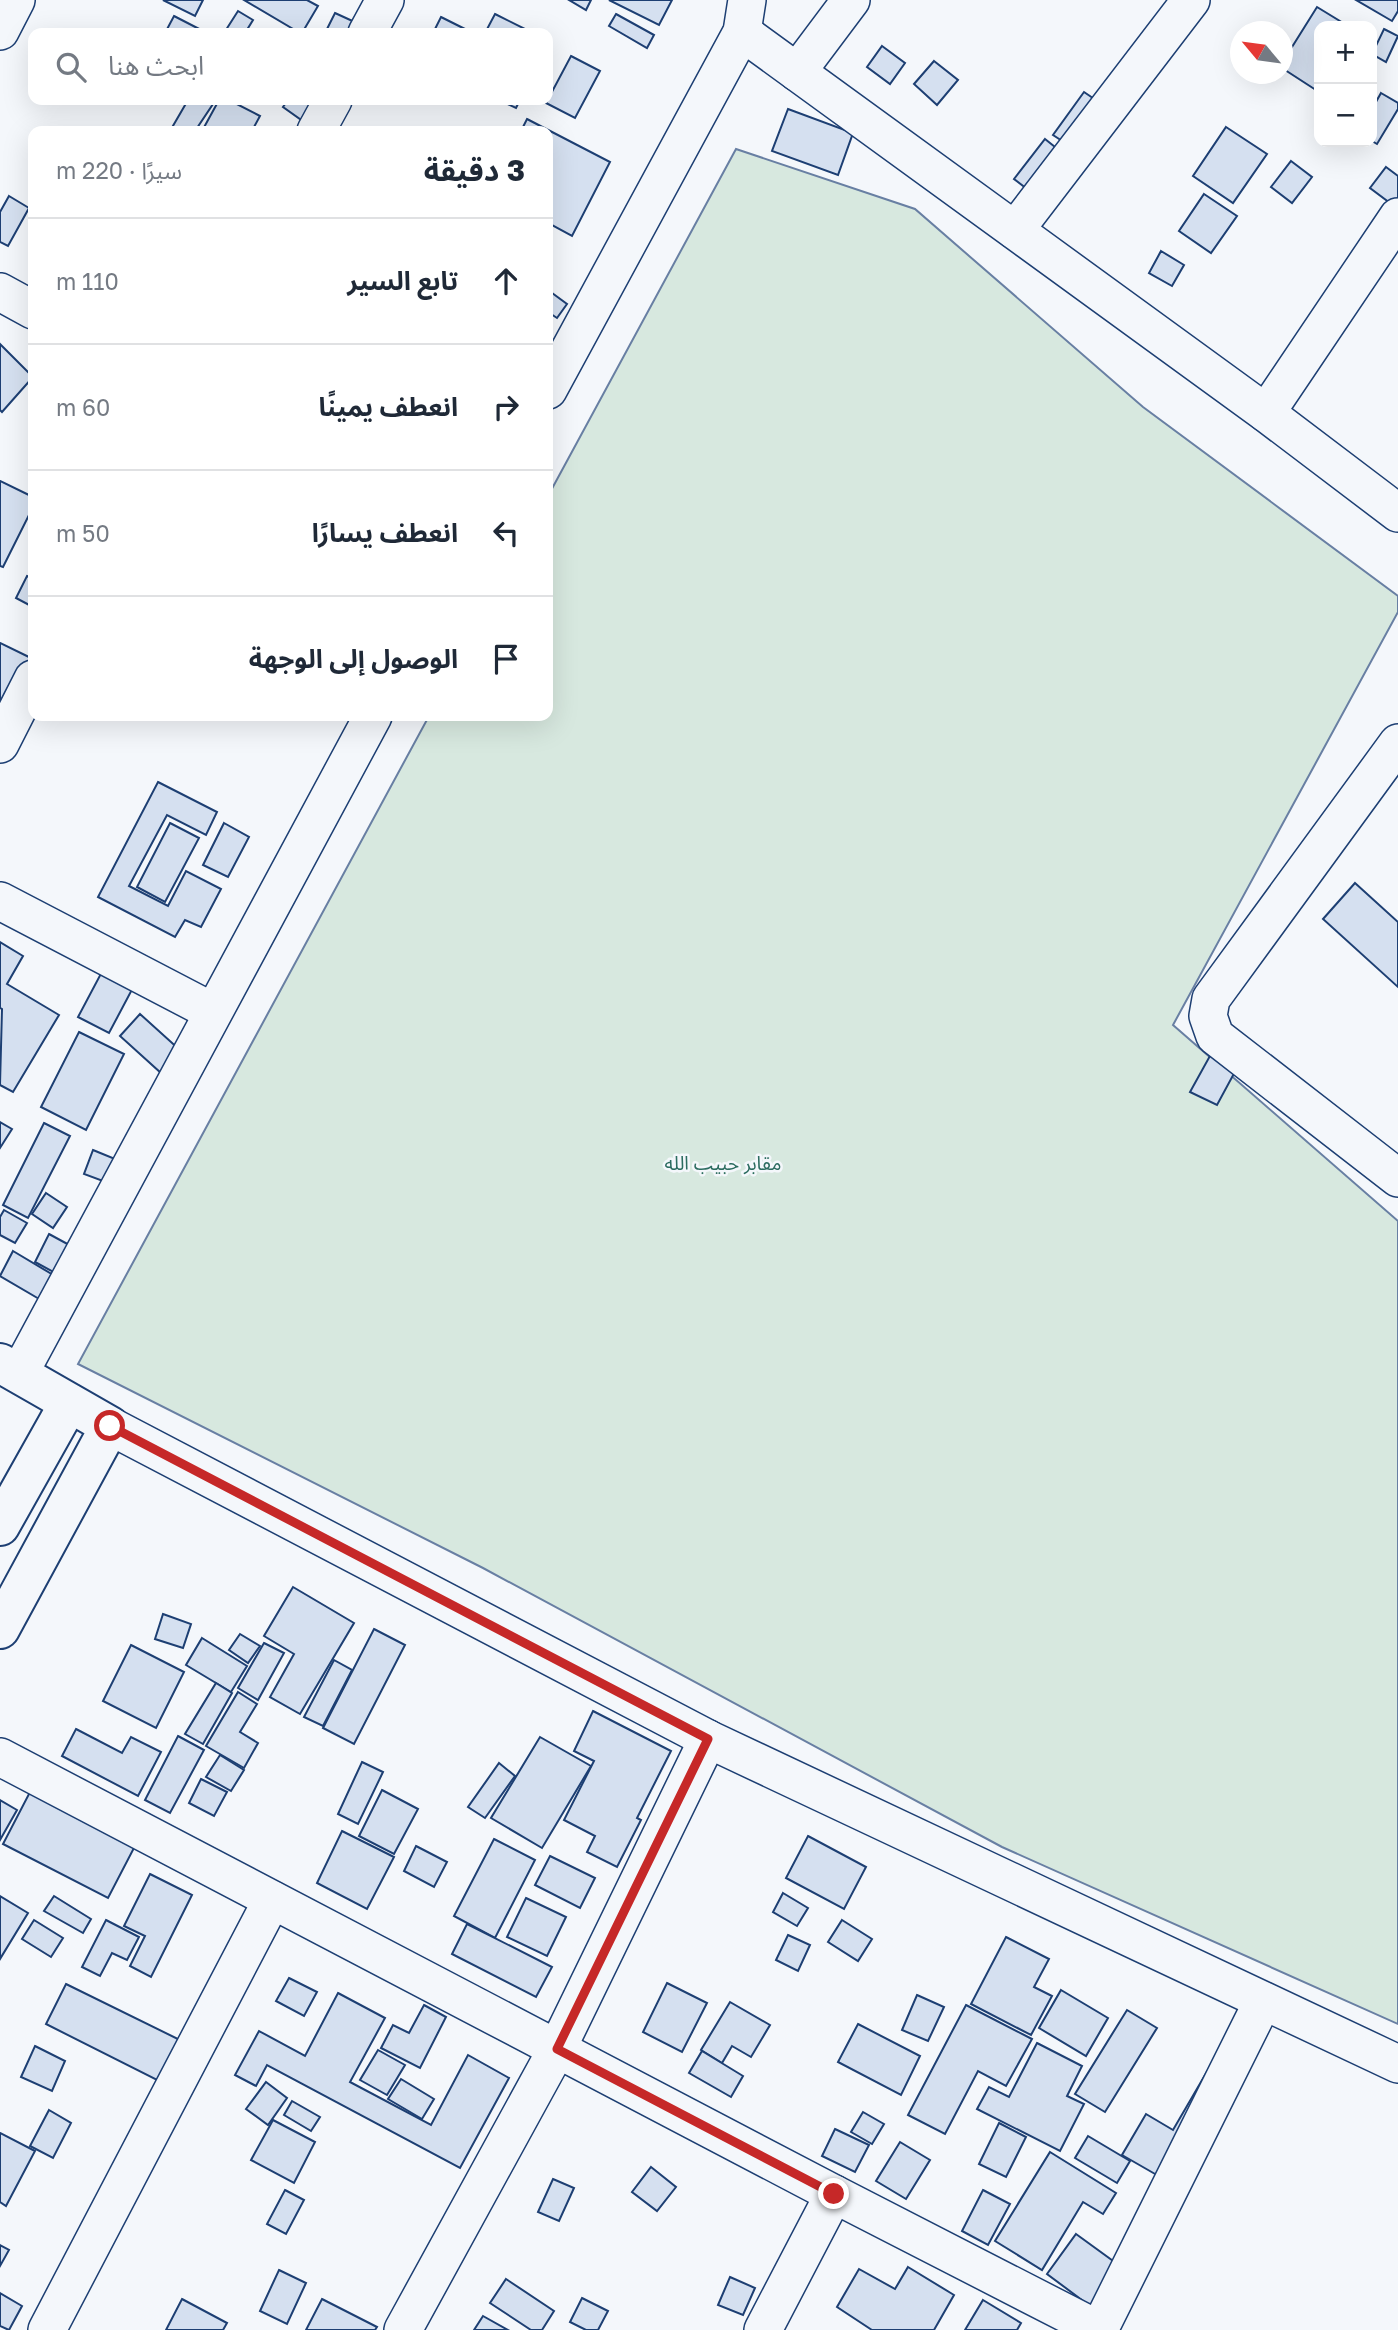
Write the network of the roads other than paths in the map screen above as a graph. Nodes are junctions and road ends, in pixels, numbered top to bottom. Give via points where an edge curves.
1 (16, 0) edge
2 (385, 0) edge
3 (851, 0) edge
4 (1191, 0) edge
5 (745, 16) edge
6 (370, 28) edge
7 (0, 31) edge
8 (797, 72) junction
9 (330, 105) edge
10 (319, 126) edge
11 (1398, 217) edge
12 (1015, 230) junction
13 (0, 292) edge
14 (28, 307) edge
15 (553, 381) edge
16 (1266, 413) junction
17 (1398, 513) edge
18 (28, 689) edge
19 (370, 721) edge
20 (1398, 743) edge
21 (0, 744) edge
22 (0, 901) edge
23 (213, 1012) junction
24 (1398, 1178) edge
25 (9, 1369) edge
26 (69, 1403) junction
27 (110, 1426) junction
28 (0, 1527) edge
29 (0, 1629) edge
30 (708, 1739) junction
31 (0, 1757) edge
32 (272, 1900) junction
33 (1263, 2001) junction
34 (557, 2049) junction
35 (1398, 2064) edge
36 (834, 2194) junction
37 (47, 2330) edge
38 (403, 2330) edge
39 (763, 2330) edge
40 (1099, 2330) edge

1 - 7 street
2 - 6 street
3 - 8 street
4 - 12 street
5 - 8 street
5 - 15 street
8 - 12 street
9 - 10 street
11 - 16 street
12 - 16 street
13 - 14 street
16 - 17 street
18 - 21 street
19 - 23 street
20 - 24 street via 1211,999 1208,1016 1215,1036
22 - 23 street
23 - 25 street
25 - 26 street
26 - 27 street
26 - 28 street
27 - 29 street
27 - 30 street
30 - 33 street
30 - 34 street
31 - 32 street
32 - 34 street
32 - 37 street
33 - 35 street
33 - 40 street
34 - 36 street
34 - 38 street
36 - 39 street
36 - 40 street

